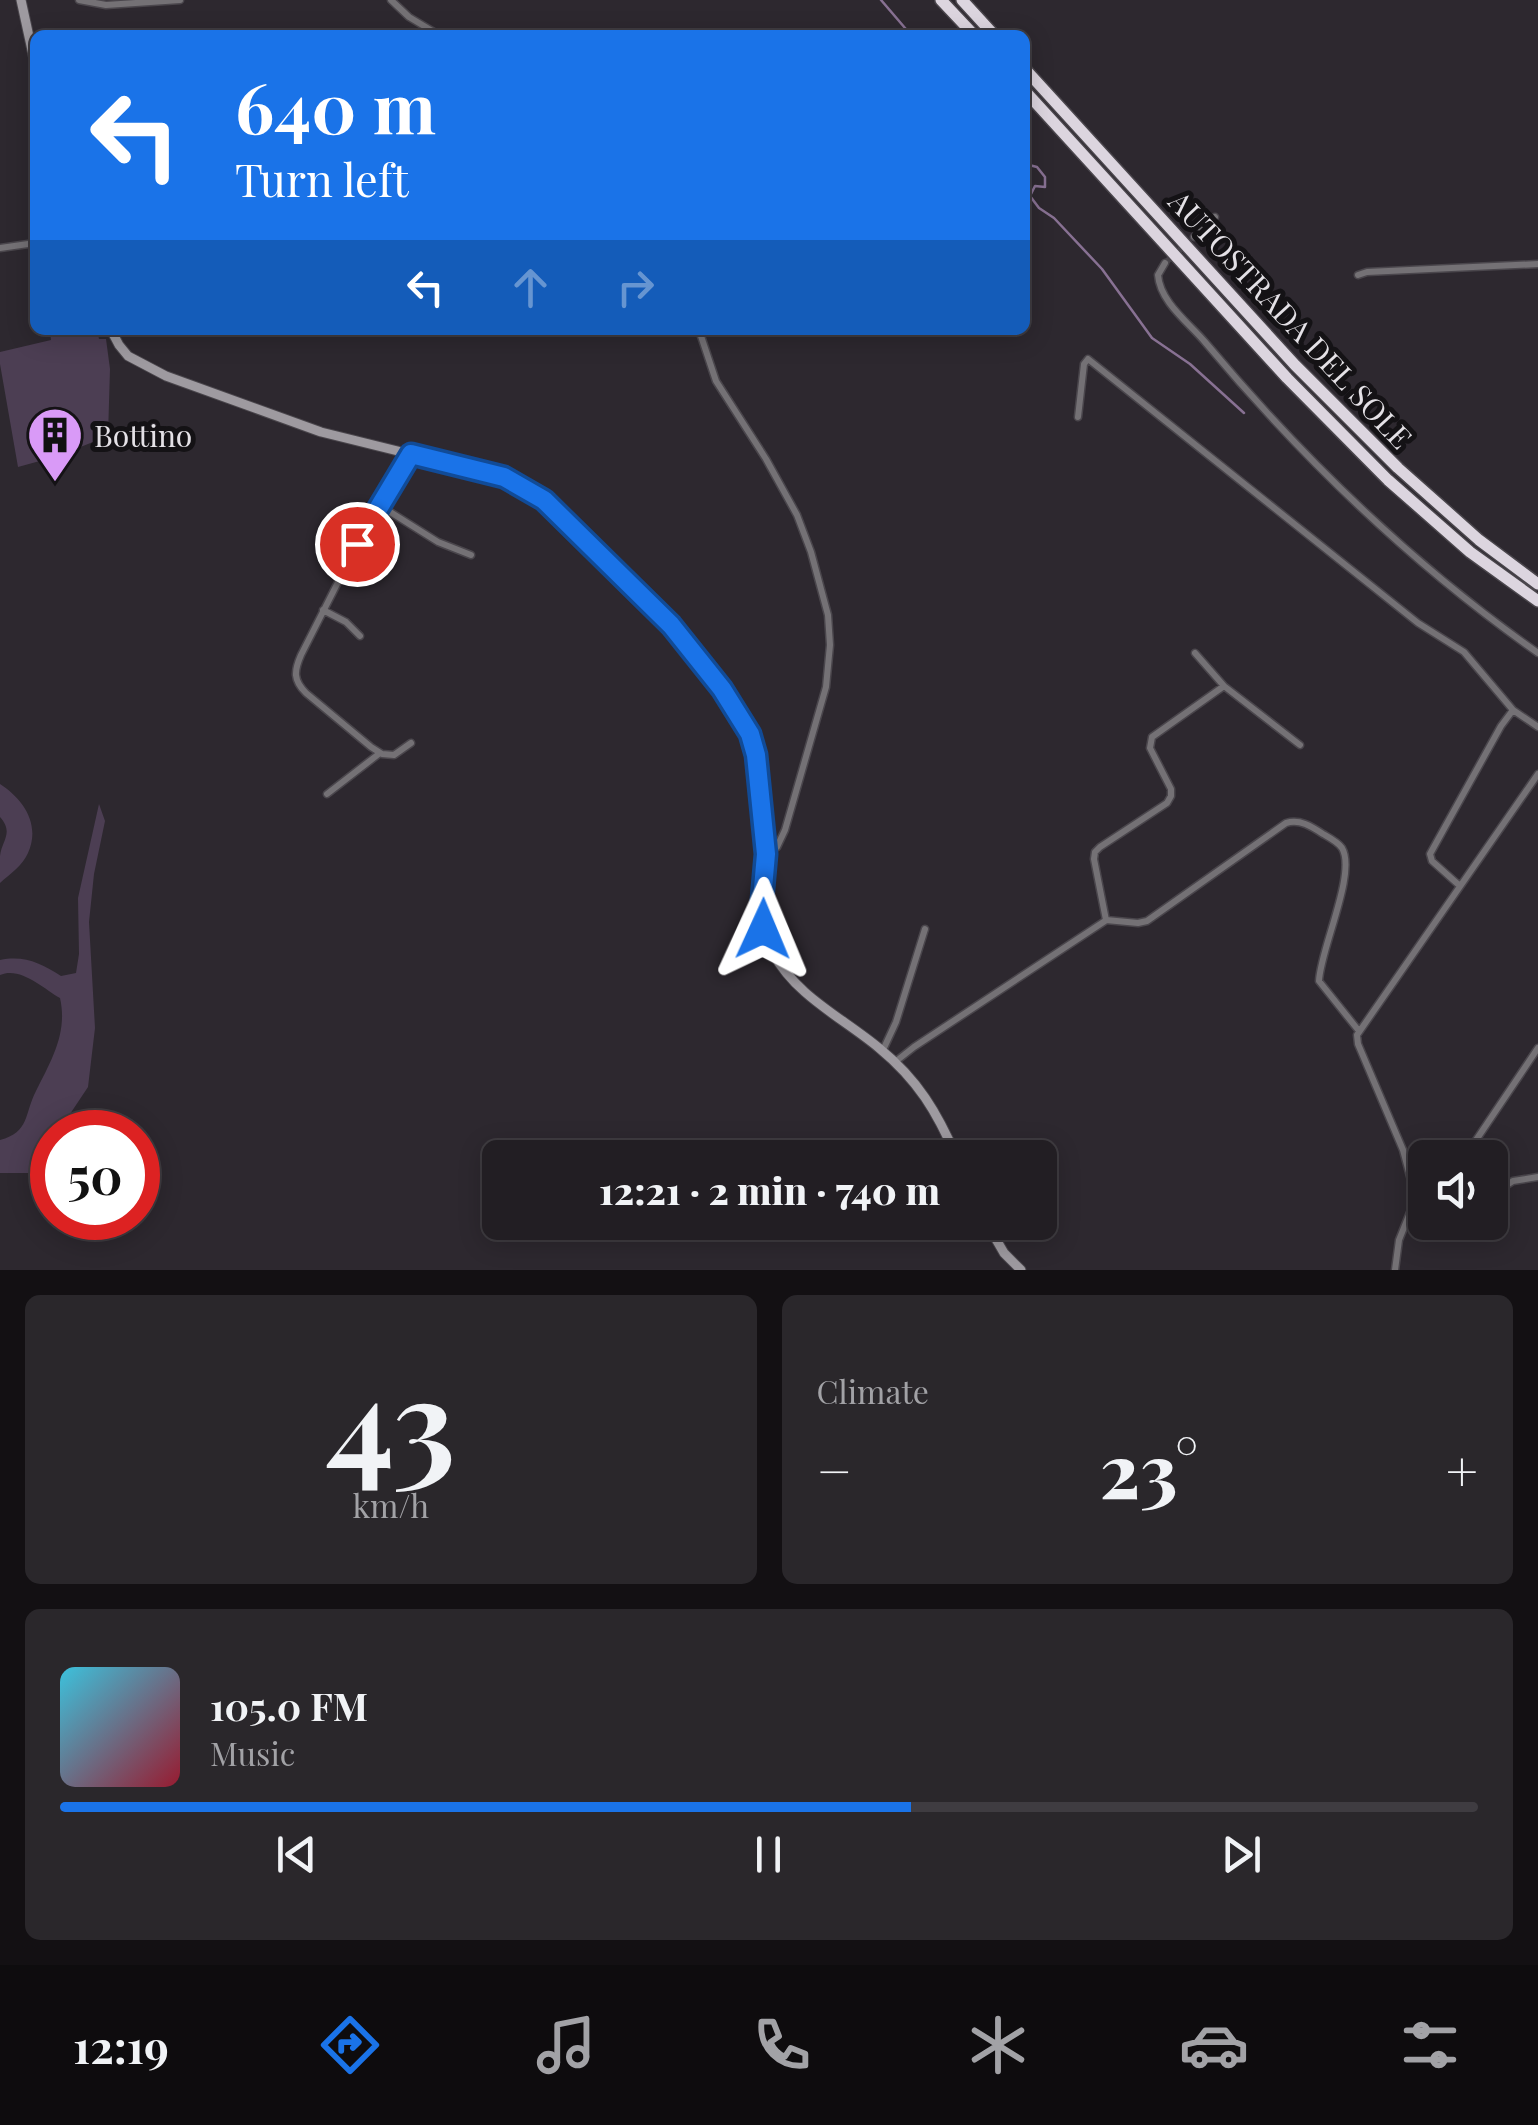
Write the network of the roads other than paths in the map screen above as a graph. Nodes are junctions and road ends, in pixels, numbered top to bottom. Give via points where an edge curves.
1 (21, 0) edge
2 (80, 0) edge
3 (180, 0) edge
4 (391, 0) edge
5 (942, 0) edge
6 (962, 0) edge
7 (431, 30) edge
8 (969, 30) edge
9 (989, 30) edge
10 (30, 41) edge
11 (1030, 74) edge
12 (1030, 96) edge
13 (1215, 216) dead end
14 (1194, 237) tunnel mouth
15 (30, 244) edge
16 (0, 248) edge
17 (1165, 263) dead end
18 (1538, 264) edge
19 (1358, 276) dead end
20 (113, 335) edge
21 (701, 335) edge
22 (1078, 417) dead end
23 (411, 454) junction
24 (379, 505) junction
25 (471, 556) dead end
26 (1538, 584) edge
27 (1538, 601) edge
28 (323, 610) junction
29 (360, 636) dead end
30 (1538, 652) edge
31 (1195, 653) dead end
32 (1224, 686) junction
33 (1513, 710) junction
34 (1538, 727) edge
35 (411, 742) dead end
36 (1300, 745) dead end
37 (380, 753) junction
38 (1538, 774) edge
39 (327, 794) dead end
40 (766, 854) junction
41 (1460, 886) junction
42 (1106, 920) junction
43 (926, 928) dead end
44 (1359, 1031) junction
45 (1538, 1048) edge
46 (883, 1050) junction
47 (895, 1062) junction
48 (949, 1140) edge
49 (1476, 1140) edge
50 (1408, 1170) edge
51 (1538, 1177) edge
52 (1508, 1184) edge
53 (1408, 1219) edge
54 (997, 1240) edge
55 (1021, 1270) edge
56 (1396, 1270) edge

1 - 10 main road
2 - 3 street
4 - 7 street
5 - 8 highway
6 - 9 highway
11 - 26 highway, AUTOSTRADA DEL SOLE via 1294,364 1398,468
12 - 27 highway, AUTOSTRADA DEL SOLE via 1388,480
13 - 14 street
15 - 16 street
17 - 30 street via 1158,278 1166,295 1247,392 1398,544
18 - 19 street
20 - 23 main road via 128,356 166,376 314,430
21 - 40 street via 715,378 793,508 830,622 822,704 785,830
22 - 33 street via 1088,359 1415,620 1458,647
23 - 24 street
23 - 40 main road via 526,488 671,625 752,738
24 - 25 street
24 - 28 street
28 - 29 street
28 - 37 street via 296,680
31 - 32 street
32 - 36 street
32 - 42 street via 1150,739 1171,796 1095,852
33 - 34 street
33 - 41 street via 1431,851 1432,861
35 - 37 street via 394,755
37 - 39 street
38 - 41 street
40 - 46 main road via 762,922 776,958 803,990
41 - 44 street
42 - 44 street via 1149,920 1286,823 1304,824 1338,843 1345,856 1319,981
42 - 47 street
43 - 46 street
44 - 50 street via 1358,1044
45 - 49 street
46 - 47 main road
47 - 48 main road via 932,1104
51 - 52 street
53 - 56 street
54 - 55 main road

